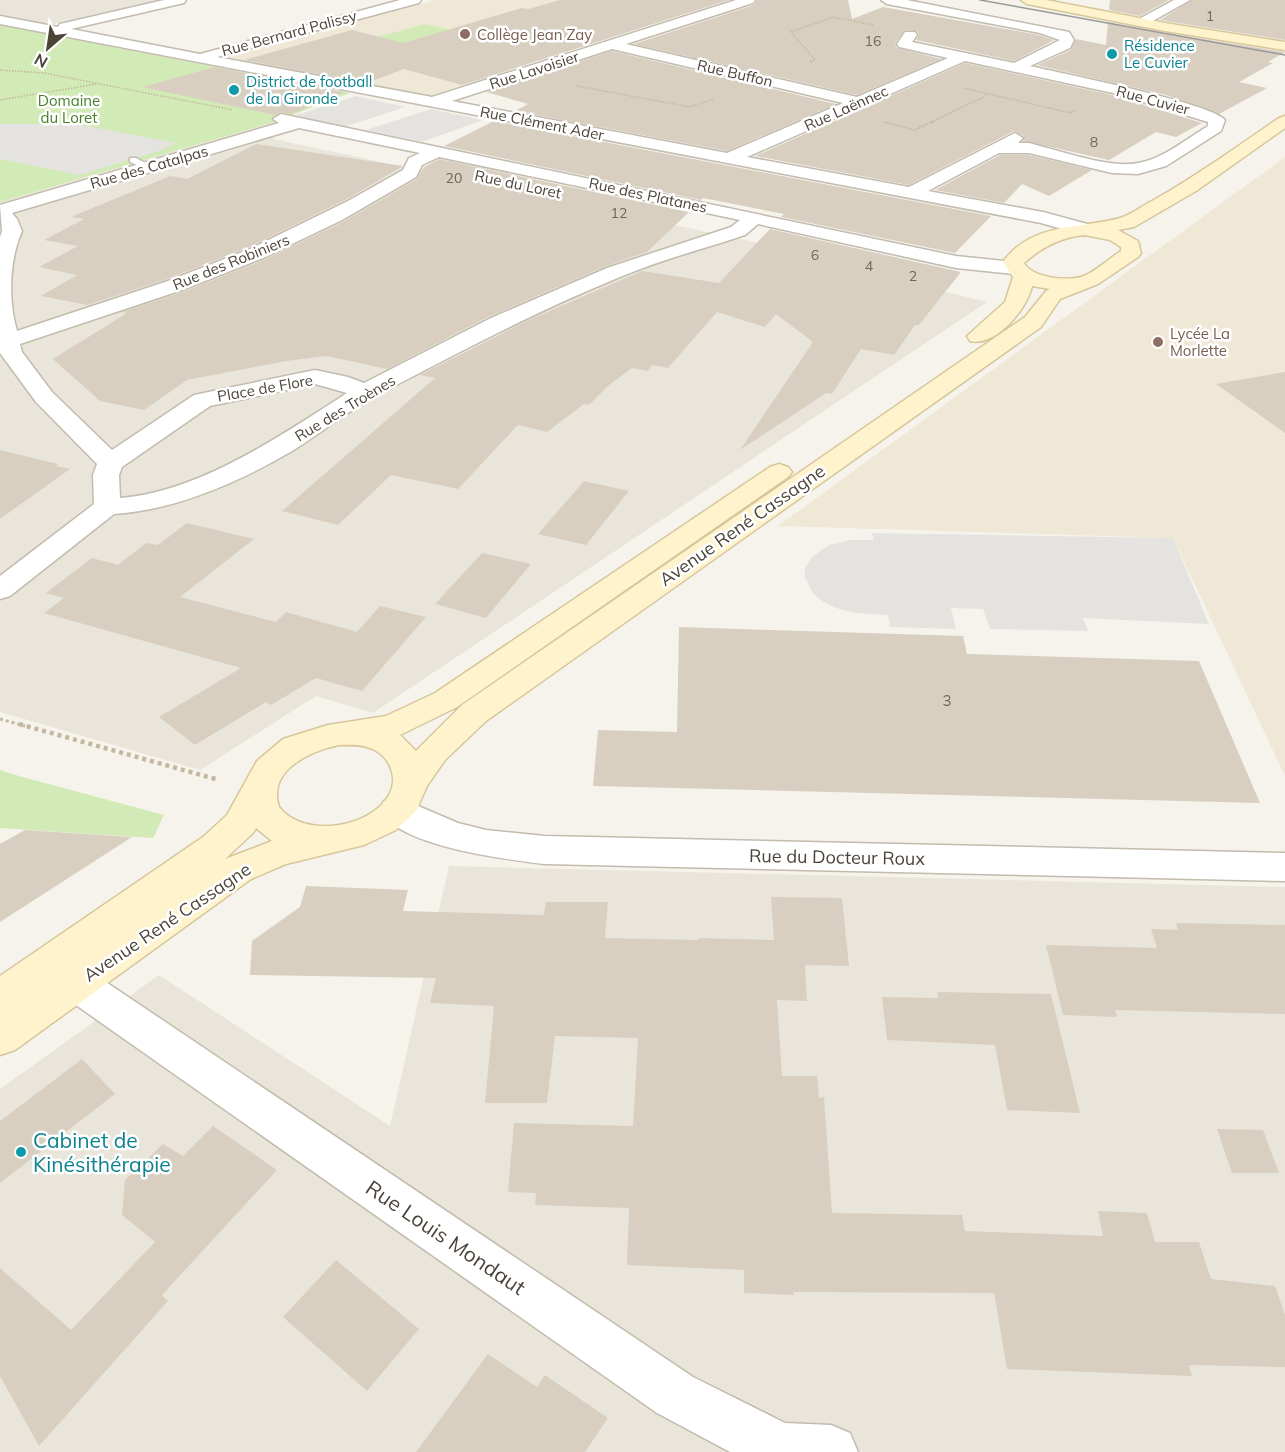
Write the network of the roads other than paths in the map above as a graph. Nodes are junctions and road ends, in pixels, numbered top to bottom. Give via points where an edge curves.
1 (180, 0) edge
2 (353, 0) edge
3 (415, 0) edge
4 (749, 0) edge
5 (887, 0) edge
6 (1027, 0) edge
7 (1184, 0) edge
8 (386, 8) junction
9 (1072, 8) junction
10 (1146, 19) junction
11 (0, 20) edge
12 (51, 30) junction
13 (1203, 32) junction
14 (910, 35) dead end
15 (612, 45) junction
16 (1285, 46) edge
17 (962, 57) junction
18 (197, 58) junction
19 (1017, 67) junction
20 (433, 102) junction
21 (858, 102) junction
22 (400, 114) dead end
23 (377, 121) dead end
24 (1285, 121) edge
25 (283, 124) junction
26 (344, 132) junction
27 (1285, 138) edge
28 (319, 142) junction
29 (437, 152) junction
30 (730, 158) junction
31 (415, 162) junction
32 (911, 193) junction
33 (0, 213) edge
34 (746, 224) junction
35 (1084, 229) junction
36 (1131, 245) junction
37 (1018, 272) junction
38 (1082, 283) junction
39 (7, 350) edge
40 (365, 392) junction
41 (110, 463) junction
42 (107, 507) junction
43 (0, 590) edge
44 (339, 734) junction
45 (260, 790) junction
46 (404, 795) junction
47 (326, 839) junction
48 (1285, 867) edge
49 (64, 973) junction
50 (0, 998) edge
51 (0, 1037) edge
52 (798, 1451) edge

1 - 12 street
2 - 8 street
3 - 8 street, Rue Bernard Palissy
4 - 15 street, Rue Lavoisier
5 - 19 street via 1041,29 1064,35 1068,40 1065,45
6 - 9 main road
7 - 10 street
8 - 18 street, Rue Bernard Palissy
9 - 10 main road
9 - 13 main road
10 - 13 main road
11 - 12 street, Rue Clément Ader
12 - 18 street, Rue Clément Ader
13 - 16 main road
14 - 17 street, Rue Cuvier via 904,45
15 - 20 street, Rue Lavoisier
15 - 21 street, Rue Buffon
17 - 19 street, Rue Cuvier
17 - 21 street, Rue Laënnec
18 - 20 street, Rue Clément Ader
19 - 32 street, Rue Cuvier via 1116,90 1217,120 1215,128 1160,162 1138,169 1112,168 1029,148 995,148
20 - 22 street, Rue Lavoisier
20 - 30 street, Rue Clément Ader
21 - 30 street, Rue Laënnec
23 - 26 street
24 - 35 main road, Avenue René Cassagne via 1190,187 1126,223
25 - 26 street, Rue des Platanes
25 - 28 street, Rue du Loret
25 - 33 street, Rue des Catalpas via 141,164
26 - 28 street
26 - 29 street, Rue des Platanes
27 - 36 main road, Avenue René Cassagne
28 - 31 street, Rue du Loret
29 - 31 street, Rue des Robiniers
29 - 34 street, Rue des Platanes
30 - 32 street, Rue Clément Ader
31 - 34 street, Rue du Loret
31 - 39 street, Rue des Robiniers via 410,173 334,217 270,247
32 - 35 street, Rue Clément Ader
33 - 39 street via 8,219 12,231 4,250 1,275
34 - 37 street, Rue du Loret via 872,260 944,260
34 - 40 street, Rue des Troènes via 614,272 500,323
35 - 36 main road, Avenue René Cassagne via 1105,230
35 - 37 main road, Avenue René Cassagne via 1064,230 1047,237 1012,262
36 - 38 main road, Avenue René Cassagne via 1131,253
37 - 38 main road via 1040,281
37 - 44 main road, Avenue René Cassagne via 1022,291 1000,321 446,700 393,726
38 - 46 main road, Avenue René Cassagne via 1053,295 1033,322 474,713 433,752
39 - 41 street via 44,397
40 - 41 street, Place de Flore via 315,377 202,400
40 - 42 street, Rue des Troènes via 240,469 179,493
41 - 42 street via 106,475
42 - 43 street
44 - 45 main road, Avenue René Cassagne via 316,738 278,759 265,774
44 - 46 main road, Avenue René Cassagne via 383,740 399,750 409,764
45 - 47 main road, Avenue René Cassagne via 260,806 283,831
45 - 49 main road, Avenue René Cassagne via 240,824 216,847
46 - 47 main road, Avenue René Cassagne via 384,821 366,830
46 - 48 street, Rue du Docteur Roux via 451,837 545,850
47 - 49 main road, Avenue René Cassagne via 238,869
49 - 50 main road, Avenue René Cassagne
49 - 51 main road, Avenue René Cassagne
49 - 52 street, Rue Louis Mondaut via 675,1395

